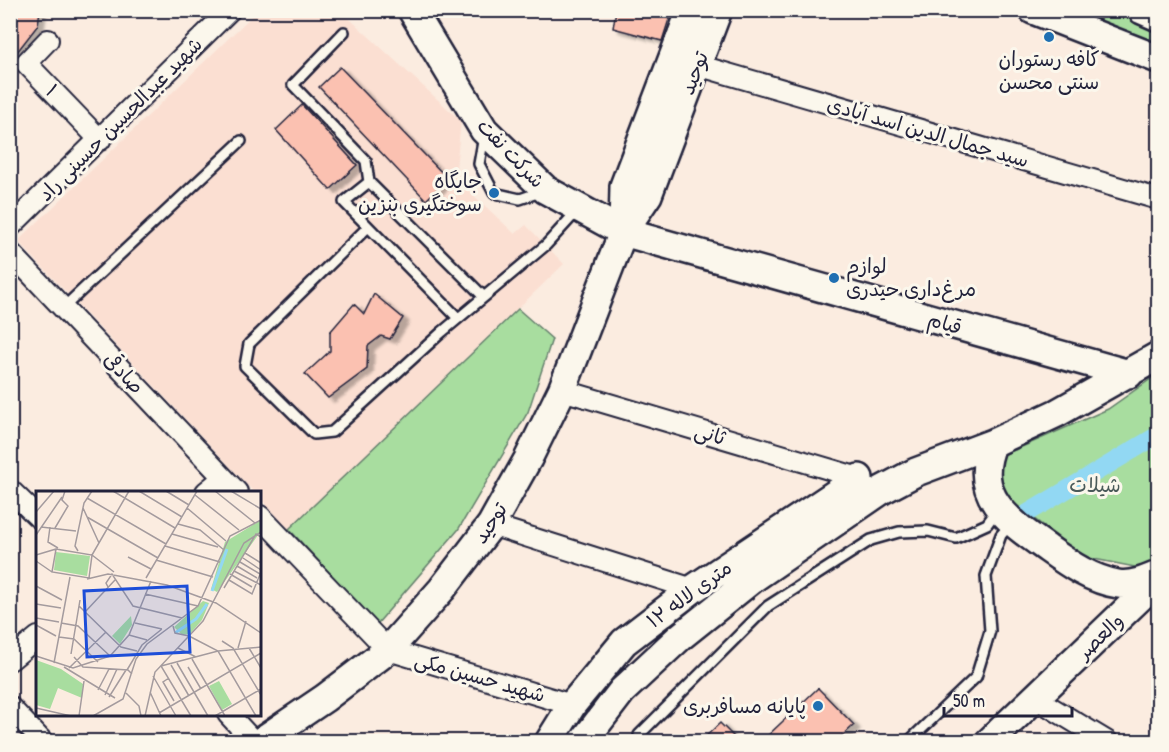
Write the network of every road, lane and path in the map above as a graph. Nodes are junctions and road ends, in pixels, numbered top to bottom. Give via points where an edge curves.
1 (230, 10) edge
2 (412, 10) edge
3 (691, 10) edge
4 (718, 10) edge
5 (1033, 10) edge
6 (1142, 10) edge
7 (1158, 17) edge
8 (344, 32) dead end
9 (48, 40) dead end
10 (1158, 59) edge
11 (697, 65) junction
12 (484, 130) junction
13 (100, 140) junction
14 (241, 141) dead end
15 (369, 182) junction
16 (546, 190) junction
17 (1158, 199) edge
18 (580, 208) junction
19 (10, 228) edge
20 (367, 228) junction
21 (622, 232) junction
22 (10, 252) edge
23 (484, 297) junction
24 (63, 308) junction
25 (458, 318) junction
26 (1158, 356) edge
27 (1129, 374) junction
28 (562, 390) junction
29 (993, 443) junction
30 (223, 478) junction
31 (859, 478) joint
32 (10, 490) edge
33 (207, 491) edge
34 (236, 491) edge
35 (36, 515) edge
36 (1005, 516) junction
37 (261, 517) edge
38 (491, 525) junction
39 (1158, 575) edge
40 (1158, 580) edge
41 (693, 589) junction
42 (36, 639) edge
43 (388, 650) junction
44 (10, 660) edge
45 (1035, 698) junction
46 (572, 705) junction
47 (10, 707) edge
48 (230, 716) edge
49 (639, 735) dead end
50 (43, 741) edge
51 (254, 741) edge
52 (260, 741) edge
53 (549, 741) edge
54 (583, 741) edge
55 (908, 741) edge
56 (989, 741) edge
57 (1108, 741) edge

1 - 13 street, شهید عبدالحسین حسینی راد
2 - 12 main road, شرکت نفت
3 - 21 main road, توحید via 624,186
4 - 11 main road, توحید
5 - 10 main road
6 - 7 main road
8 - 15 lane via 293,86 366,161
9 - 13 street, ۱ via 26,63
11 - 17 street, سید جمال الدین اسد آبادی
11 - 21 main road, توحید via 648,195
12 - 16 main road, شرکت نفت
12 - 16 lane via 480,164 494,193 520,199
13 - 19 street, شهید عبدالحسین حسینی راد
14 - 24 lane
15 - 20 lane via 344,202
15 - 23 lane
16 - 18 main road, شرکت نفت
18 - 21 main road, شرکت نفت
18 - 23 lane via 546,245
20 - 25 lane
20 - 25 lane via 249,344 245,366 306,427 314,434 332,432
21 - 27 main road, قیام
21 - 28 main road, توحید
22 - 24 street, صادقی
23 - 25 lane
24 - 30 street, صادقی
26 - 27 main road
27 - 29 main road
28 - 31 street, ثانی
28 - 38 main road, توحید
29 - 36 main road via 986,469 988,486
29 - 54 main road via 916,472 882,490 755,578 680,637 622,691
30 - 33 street
30 - 34 street, صادقی
31 - 41 main road, ۱۲ متری لاله
32 - 35 street
36 - 39 main road via 1074,567 1099,579 1138,583
36 - 49 lane via 956,538 928,531 899,531 871,540 768,606
36 - 55 lane via 986,576 990,631 976,677
37 - 43 street
38 - 41 street
38 - 43 main road, توحید
40 - 45 main road, والعصر
41 - 46 main road, ۱۲ متری لاله via 624,642
42 - 44 street
43 - 46 street, شهید حسین مکی
43 - 52 main road, توحید
45 - 56 main road, والعصر
45 - 57 street
46 - 53 main road, ۱۲ متری لاله
47 - 50 street
48 - 51 street

